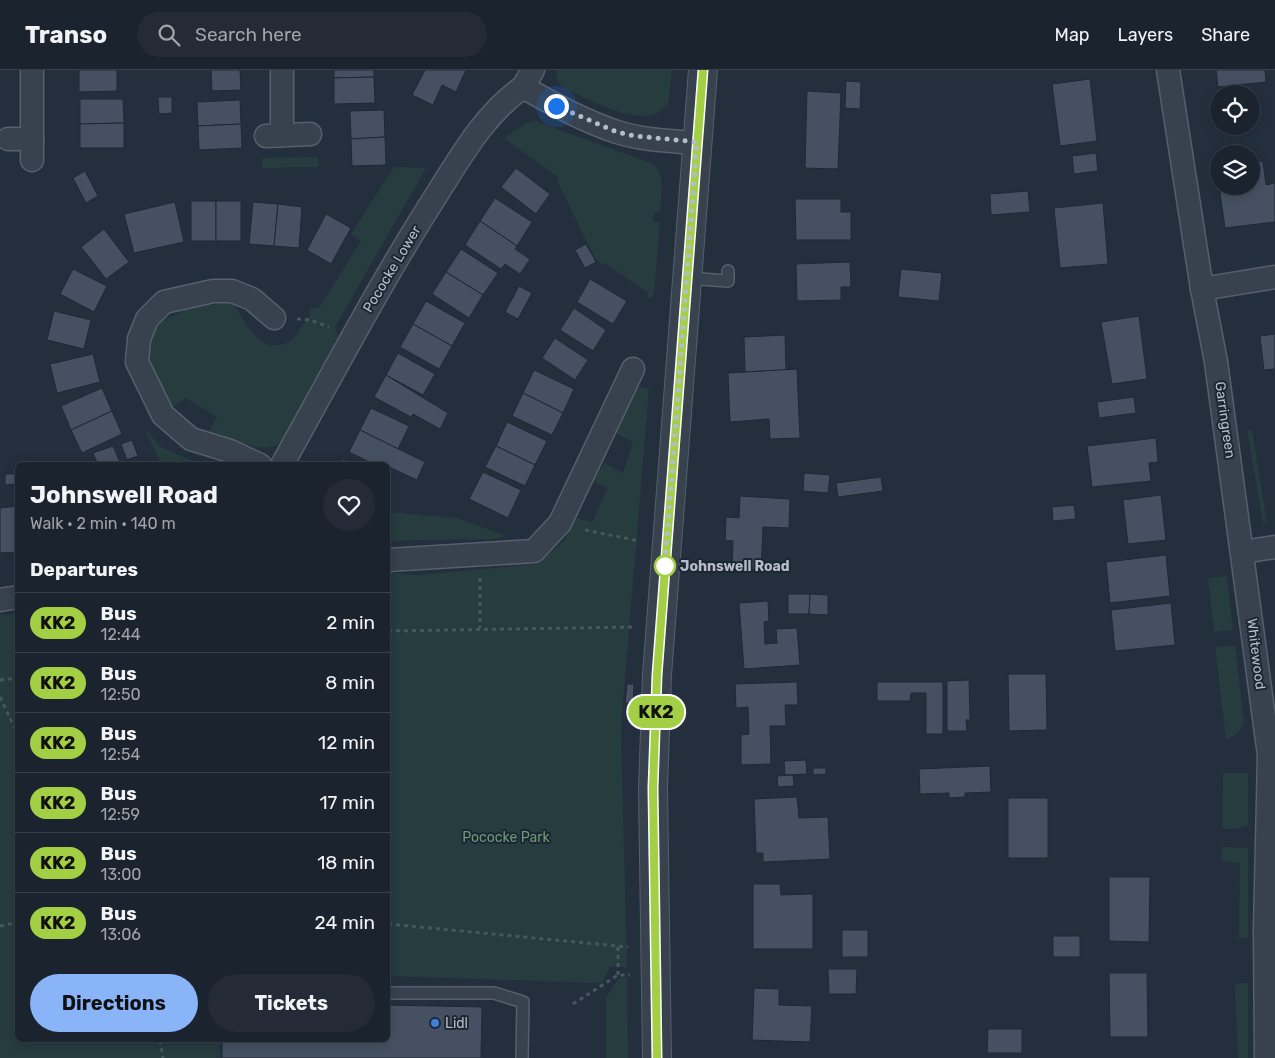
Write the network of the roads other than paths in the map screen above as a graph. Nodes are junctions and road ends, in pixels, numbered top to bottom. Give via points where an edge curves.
1 (32, 70) edge
2 (282, 70) edge
3 (703, 70) edge
4 (1168, 70) edge
5 (528, 79) edge
6 (310, 134) dead end
7 (8, 139) dead end
8 (697, 142) junction
9 (728, 271) dead end
10 (1275, 277) edge
11 (687, 278) junction
12 (1202, 289) junction
13 (274, 318) road end
14 (633, 369) dead end
15 (253, 462) edge
16 (284, 462) edge
17 (1275, 547) edge
18 (1243, 552) junction
19 (390, 560) edge
20 (15, 597) edge
21 (0, 600) edge
22 (390, 993) edge
23 (522, 1058) edge
24 (657, 1058) edge
25 (1266, 1058) edge

1 - 7 street via 32,149
2 - 6 street via 274,135
3 - 8 street
4 - 12 street, Garringreen
5 - 8 street via 556,106 617,132
5 - 16 street, Pococke Lower via 479,128 393,264
8 - 11 street
9 - 11 lane via 728,281
10 - 12 street
11 - 24 street via 657,675 653,788
12 - 18 street, Garringreen via 1216,362
13 - 15 street via 252,299 232,291 213,292 164,302 148,319 139,339 137,362 163,415 191,439
14 - 19 street via 560,523 534,551
17 - 18 street
18 - 25 street, Whitewood via 1269,755
20 - 21 street
22 - 23 lane via 494,993 523,1002

